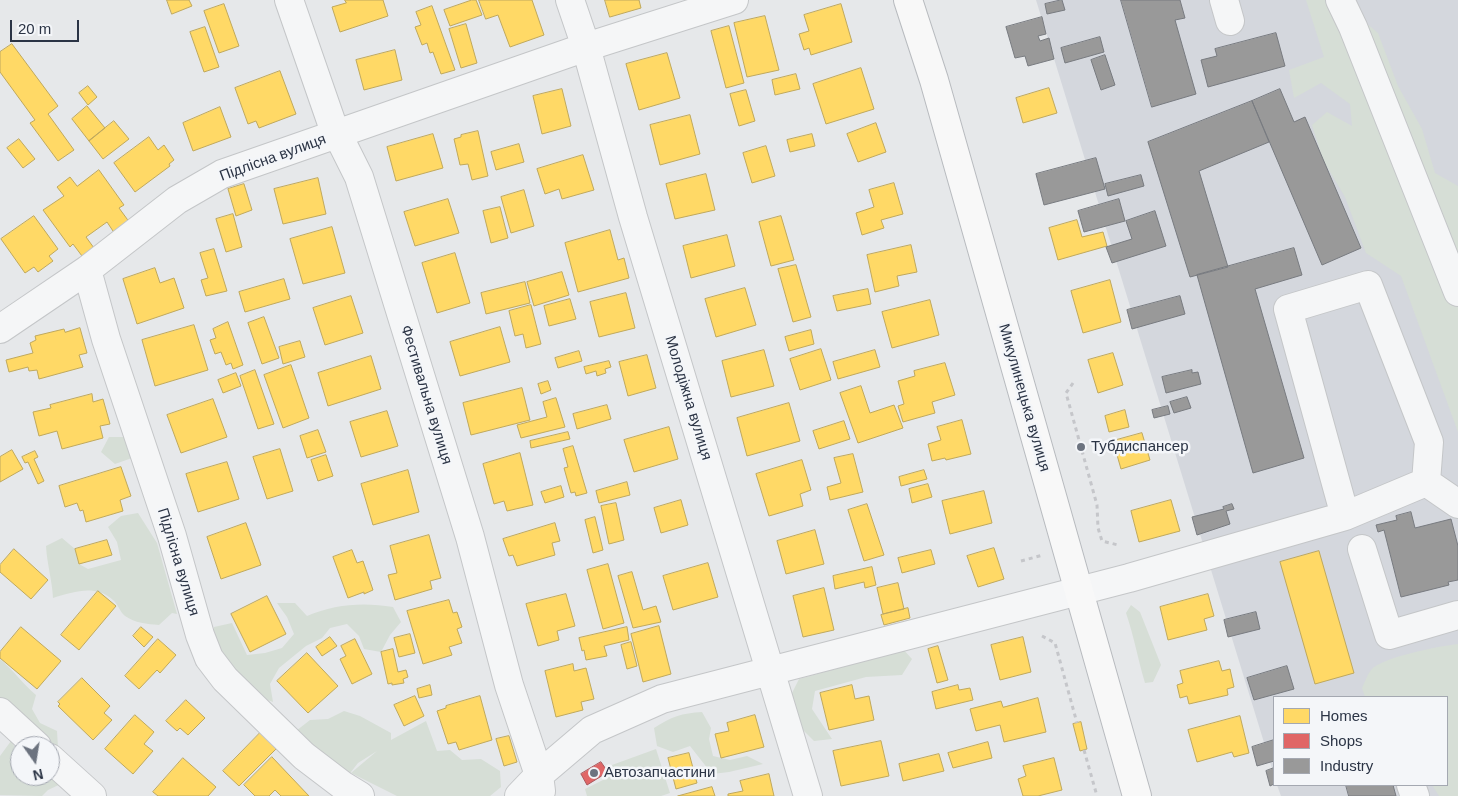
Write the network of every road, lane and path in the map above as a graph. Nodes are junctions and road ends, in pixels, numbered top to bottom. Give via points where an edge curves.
1 (289, 0) edge
2 (570, 0) edge
3 (734, 0) edge
4 (908, 0) edge
5 (1340, 0) edge
6 (586, 47) junction
7 (338, 135) junction
8 (86, 270) junction
9 (1458, 292) edge
10 (0, 329) edge
11 (1072, 383) dead end
12 (1426, 482) junction
13 (1458, 504) edge
14 (1345, 516) junction
15 (1118, 545) dead end
16 (1362, 550) dead end
17 (1044, 555) dead end
18 (1021, 562) dead end
19 (1080, 591) junction
20 (1458, 615) edge
21 (1042, 636) dead end
22 (771, 671) junction
23 (0, 712) edge
24 (1077, 723) dead end
25 (26, 736) edge
26 (1084, 750) dead end
27 (60, 767) edge
28 (540, 786) edge
29 (92, 796) edge
30 (360, 796) edge
31 (519, 796) edge
32 (808, 796) edge
33 (1098, 796) edge
34 (1137, 796) edge

1 - 7 street, Фестивальна вулиця
2 - 6 street, Молодіжна вулиця
3 - 6 street, Підлісна вулиця
4 - 19 highway, Микулинецька вулиця via 934,80
5 - 9 street
6 - 7 street, Підлісна вулиця
6 - 22 street, Молодіжна вулиця via 633,217
7 - 8 street, Підлісна вулиця via 222,174 177,200
7 - 28 street, Фестивальна вулиця via 359,177 470,537 509,685
8 - 10 street, Підлісна вулиця
8 - 30 street, Підлісна вулиця via 209,658 225,679 304,756
11 - 15 path via 1066,393 1097,505 1098,528 1102,540
12 - 13 street
12 - 14 street
12 - 14 street via 1429,442 1368,285 1288,309
14 - 19 street
16 - 20 street via 1389,636
17 - 18 path
19 - 22 street
19 - 34 highway, Микулинецька вулиця
21 - 24 path via 1055,643
22 - 28 street via 662,699 592,730
22 - 32 street, Молодіжна вулиця
23 - 25 street
26 - 33 path
27 - 29 street
28 - 31 street

